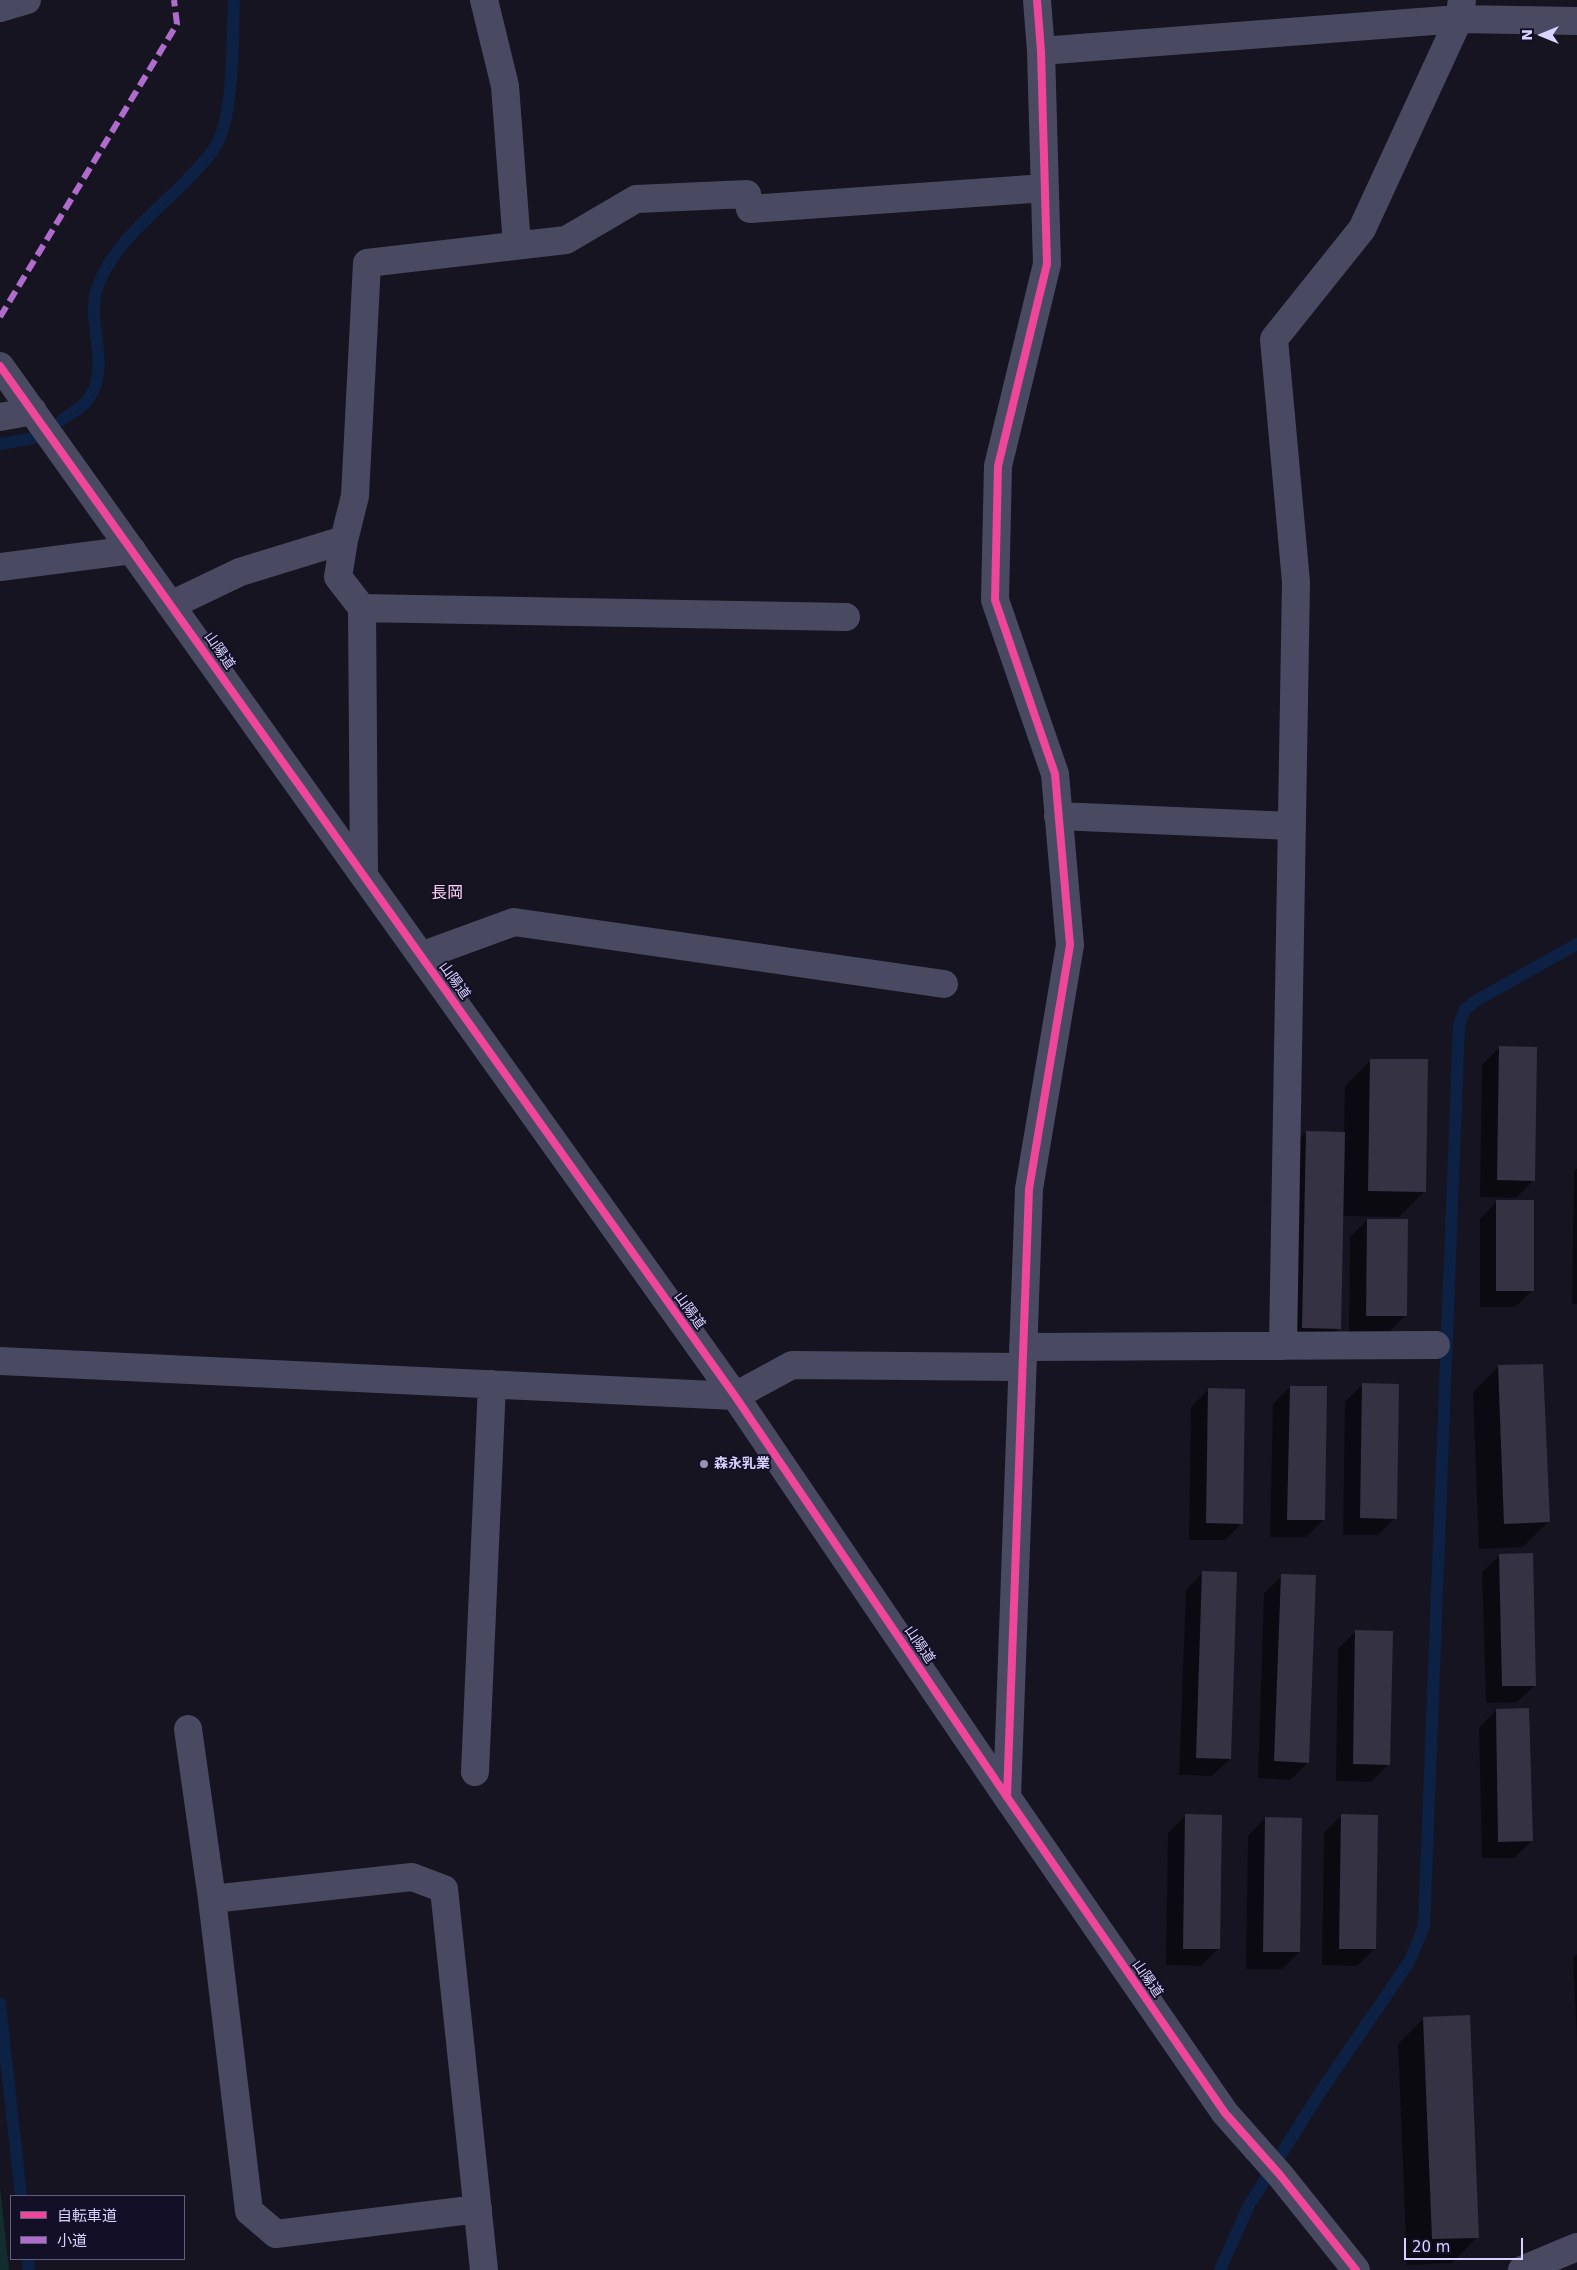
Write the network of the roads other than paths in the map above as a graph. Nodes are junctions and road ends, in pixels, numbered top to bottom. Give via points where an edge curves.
1 (27, 0) edge
2 (484, 0) edge
3 (1037, 0) edge
4 (0, 8) edge
5 (1460, 9) edge
6 (1577, 21) edge
7 (1041, 51) junction
8 (1045, 188) junction
9 (518, 245) junction
10 (0, 366) edge
11 (33, 412) junction
12 (0, 417) edge
13 (344, 540) junction
14 (132, 550) junction
15 (0, 567) edge
16 (171, 605) junction
17 (362, 608) junction
18 (846, 617) dead end
19 (1058, 816) junction
20 (1292, 826) junction
21 (364, 876) junction
22 (421, 956) junction
23 (944, 984) dead end
24 (1436, 1345) dead end
25 (1283, 1346) junction
26 (1022, 1357) junction
27 (0, 1361) edge
28 (492, 1384) junction
29 (735, 1396) junction
30 (188, 1729) dead end
31 (474, 1772) dead end
32 (1007, 1798) junction
33 (212, 1899) junction
34 (478, 2209) junction
35 (1577, 2247) edge
36 (484, 2270) edge
37 (1356, 2270) edge
38 (1522, 2270) edge

1 - 4 street
2 - 9 street via 505,86
3 - 7 street
5 - 6 street
5 - 7 street
5 - 20 street via 1362,229 1274,339 1296,582
7 - 8 street
8 - 9 street via 750,209 747,194 636,199 566,240
8 - 19 street via 1047,264 998,466 995,600 1054,774
9 - 13 street via 367,263 355,496
10 - 11 street, 山陽道
11 - 12 street
11 - 14 street, 山陽道
13 - 16 street via 240,572
13 - 17 street via 338,577
14 - 15 street
14 - 16 street, 山陽道
16 - 21 street, 山陽道
17 - 18 street
17 - 21 street
19 - 20 street
19 - 26 street via 1070,945 1029,1188
20 - 25 street
21 - 22 street, 山陽道
22 - 23 street via 514,922
22 - 29 street, 山陽道
24 - 25 street
25 - 26 street
26 - 29 street via 792,1365
26 - 32 street
27 - 28 street
28 - 29 street
28 - 31 street
29 - 32 street, 山陽道
30 - 33 street
32 - 37 street, 山陽道 via 1225,2113
33 - 34 street via 249,2210 276,2234
33 - 34 street via 412,1877 444,1889
34 - 36 street
35 - 38 street

